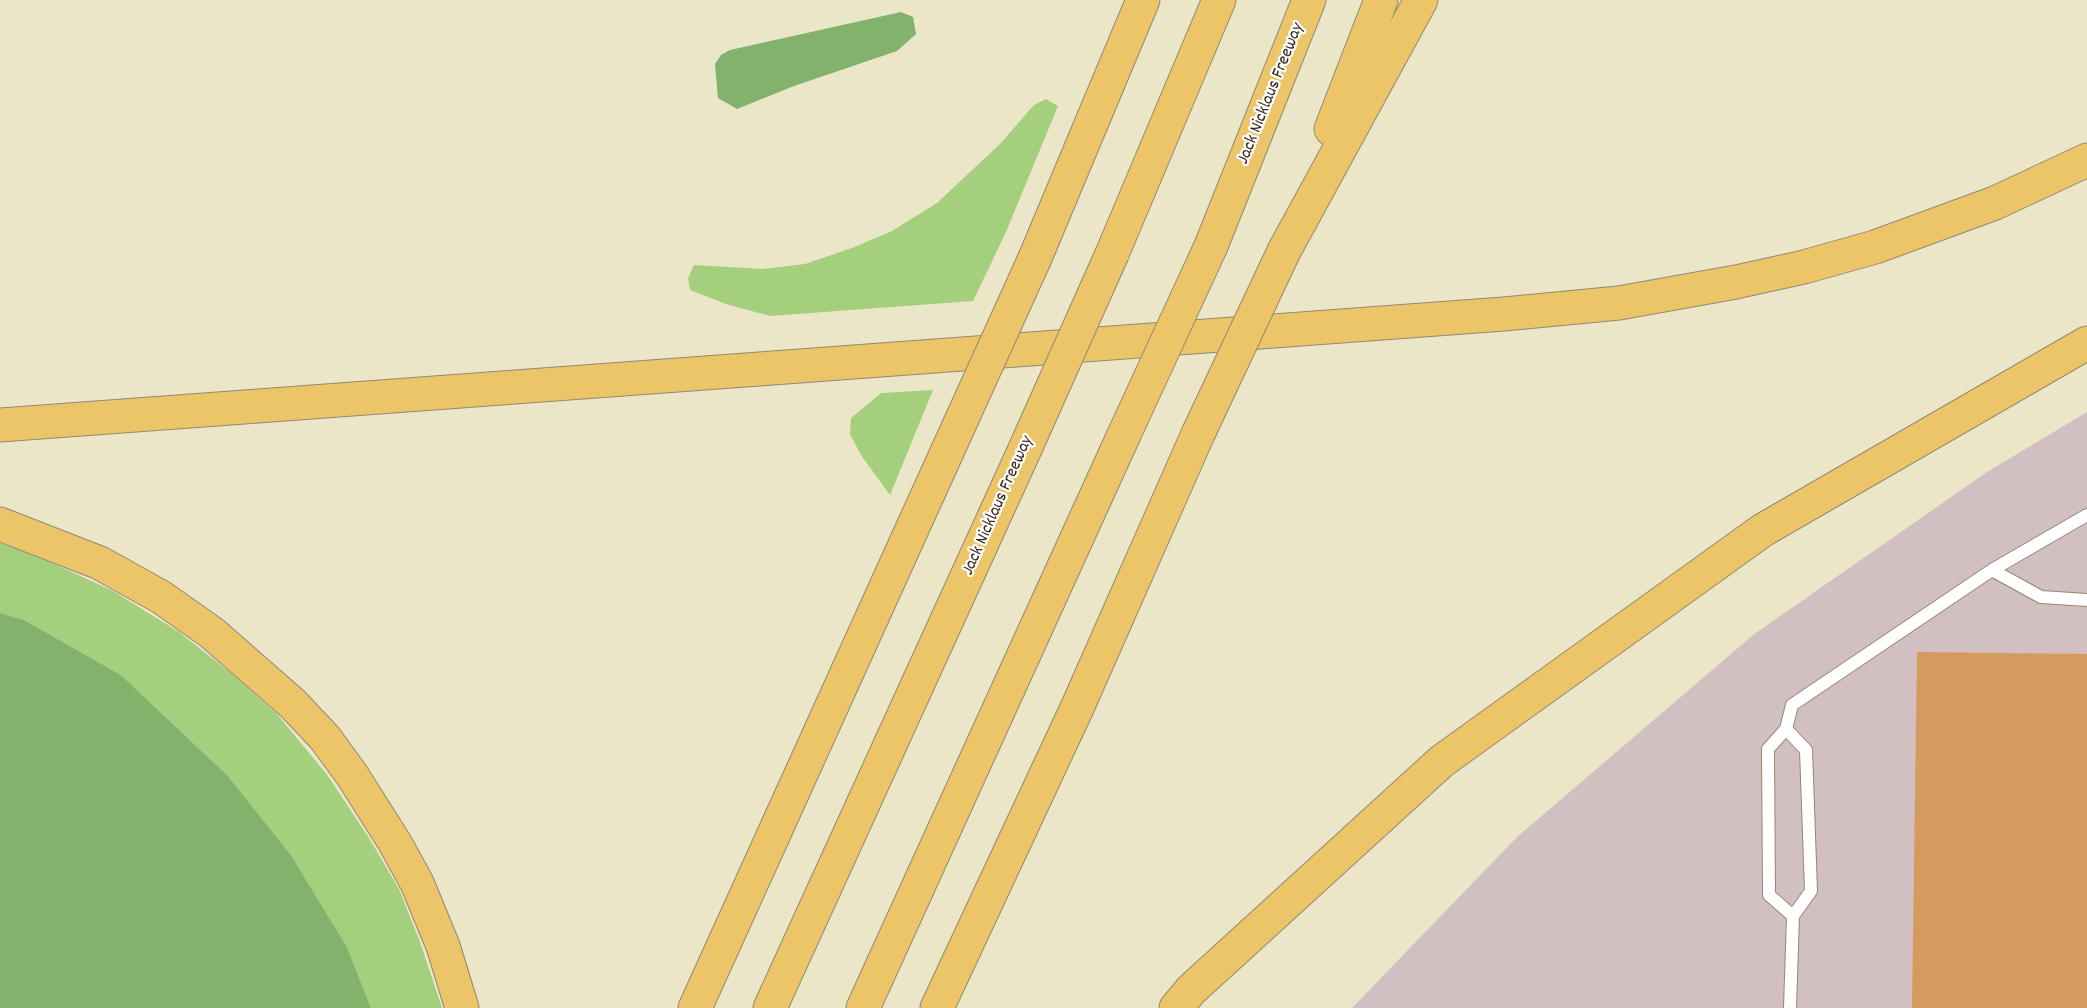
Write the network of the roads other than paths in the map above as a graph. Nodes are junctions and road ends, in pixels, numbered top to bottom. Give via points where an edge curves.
1 (1143, 0) edge
2 (1219, 0) edge
3 (1309, 0) edge
4 (1381, 0) edge
5 (1421, 0) edge
6 (2087, 160) edge
7 (1284, 251) junction
8 (2087, 343) edge
9 (0, 425) edge
10 (2087, 515) edge
11 (0, 524) edge
12 (1992, 570) junction
13 (2087, 600) edge
14 (1786, 729) junction
15 (1793, 916) junction
16 (462, 1008) edge
17 (694, 1008) edge
18 (770, 1008) edge
19 (863, 1008) edge
20 (938, 1008) edge
21 (1176, 1008) edge
22 (1791, 1008) edge

1 - 17 highway, bridge via 1035,258
2 - 18 highway, Jack Nicklaus Freeway, bridge via 1112,254
3 - 19 highway, Jack Nicklaus Freeway, bridge via 1211,246
4 - 7 highway
5 - 7 highway
6 - 9 highway via 1995,203 1875,247 1736,282 1619,303
7 - 20 highway, bridge
8 - 21 highway via 1763,530 1442,761
10 - 12 lane
11 - 16 highway via 100,563 161,597 212,633 326,738 395,843 417,884 443,946
12 - 13 lane via 2041,597
12 - 14 lane via 1792,705
14 - 15 lane via 1806,750 1807,762 1810,891
14 - 15 lane via 1768,749 1769,895
15 - 22 lane

